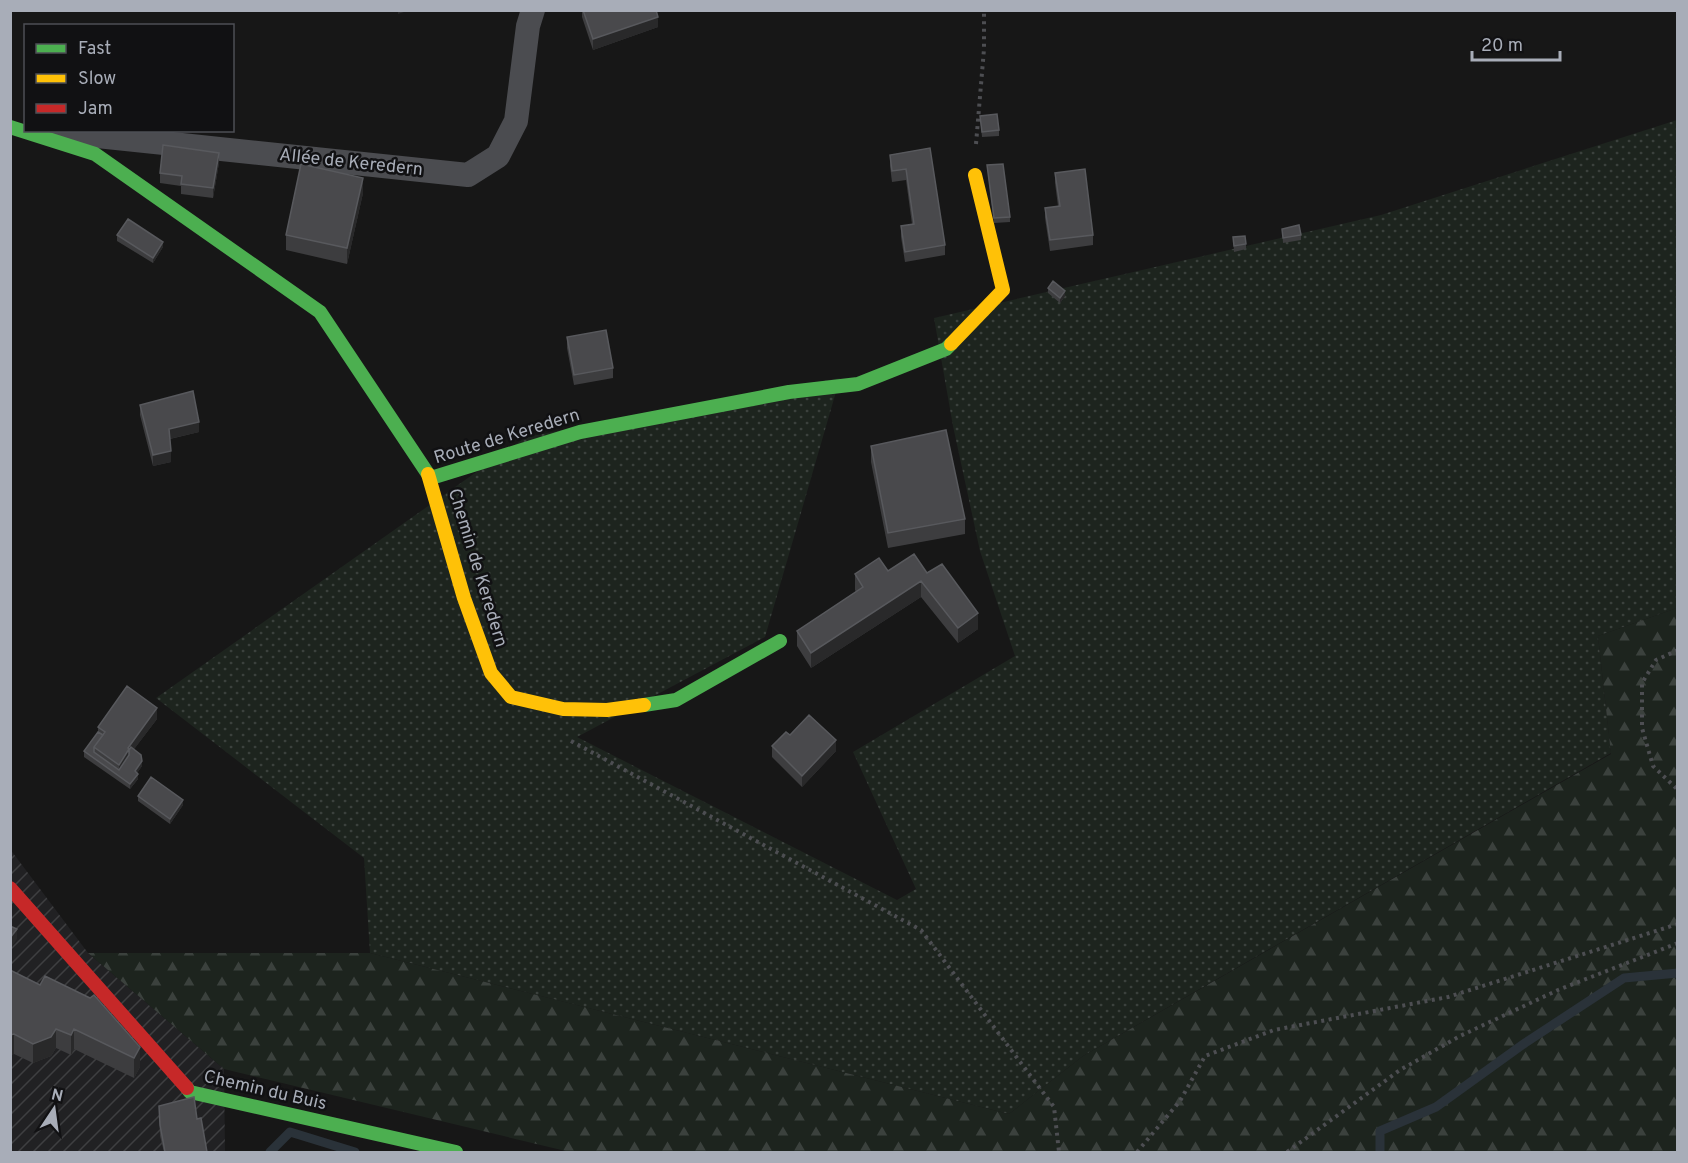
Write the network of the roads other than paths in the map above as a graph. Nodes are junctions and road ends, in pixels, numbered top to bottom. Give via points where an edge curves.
1 (533, 10) edge
2 (26, 132) edge
3 (67, 132) edge
4 (975, 175) road end
5 (431, 478) junction
6 (780, 641) dead end
7 (10, 888) edge
8 (456, 1152) edge

1 - 3 street, Allée de Keredern via 516,121 498,156 468,175
2 - 5 street, Route de Keredern via 95,154 320,312
4 - 5 street, Route de Keredern via 1003,290 946,349 858,384 789,392 580,432
5 - 6 street, Chemin de Keredern via 464,598 491,673 511,697 563,709 607,710 676,700
7 - 8 street, Chemin du Buis via 190,1092

